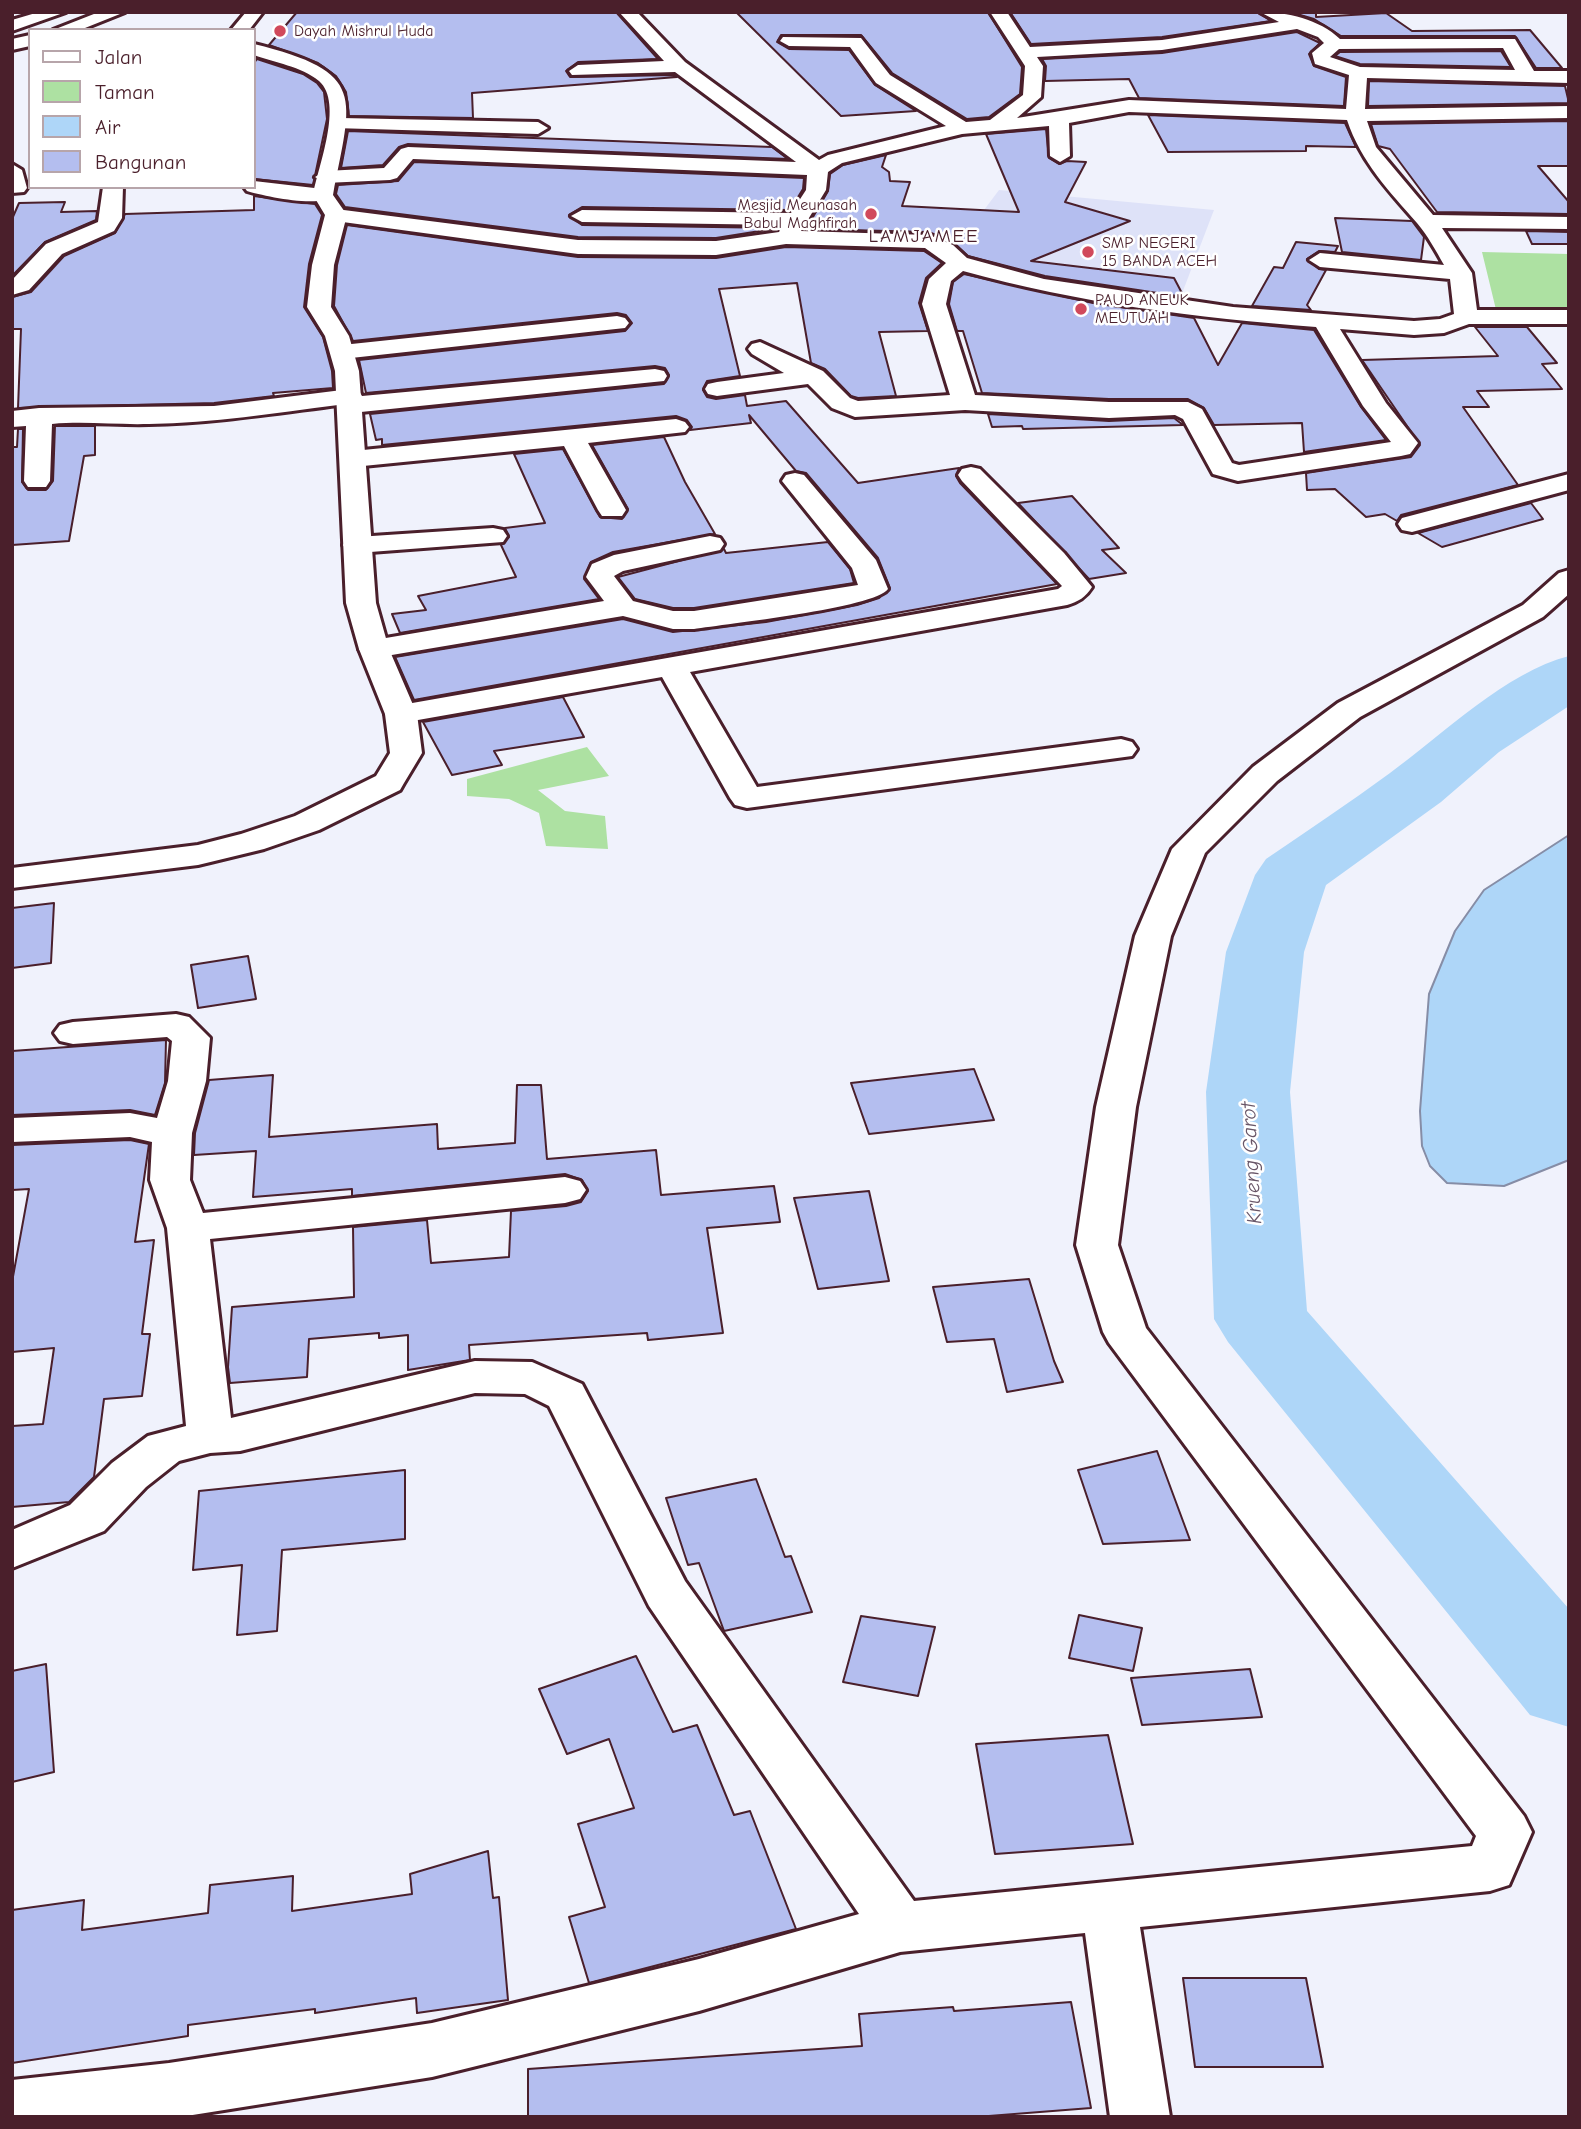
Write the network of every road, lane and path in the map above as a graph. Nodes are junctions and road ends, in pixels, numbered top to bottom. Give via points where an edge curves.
1 (58, 12) edge
2 (117, 12) edge
3 (255, 12) edge
4 (627, 12) edge
5 (633, 12) edge
6 (998, 12) edge
7 (1268, 12) edge
8 (1490, 22) dead end
9 (1296, 24) junction
10 (12, 26) edge
11 (68, 28) edge
12 (242, 28) edge
13 (789, 41) dead end
14 (1509, 43) junction
15 (1335, 44) junction
16 (256, 50) edge
17 (1026, 52) junction
18 (679, 66) junction
19 (578, 71) dead end
20 (1358, 72) junction
21 (1528, 76) junction
22 (1569, 77) edge
23 (1569, 111) edge
24 (1355, 115) junction
25 (1059, 119) junction
26 (341, 124) junction
27 (997, 124) junction
28 (538, 128) dead end
29 (962, 128) junction
30 (1060, 156) dead end
31 (818, 169) junction
32 (256, 187) edge
33 (113, 189) edge
34 (328, 196) junction
35 (582, 216) dead end
36 (1427, 221) junction
37 (1569, 223) edge
38 (791, 228) junction
39 (1320, 260) dead end
40 (959, 263) junction
41 (1461, 273) junction
42 (12, 288) edge
43 (1466, 317) junction
44 (1569, 317) edge
45 (1324, 322) junction
46 (617, 323) dead end
47 (760, 349) dead end
48 (342, 352) junction
49 (655, 376) dead end
50 (814, 376) junction
51 (717, 389) dead end
52 (350, 401) junction
53 (965, 402) junction
54 (39, 416) junction
55 (13, 421) edge
56 (676, 427) dead end
57 (572, 438) junction
58 (353, 459) junction
59 (971, 475) dead end
60 (37, 481) dead end
61 (795, 481) dead end
62 (1569, 482) edge
63 (612, 510) dead end
64 (1412, 524) dead end
65 (493, 536) dead end
66 (710, 544) dead end
67 (358, 545) junction
68 (1569, 579) edge
69 (874, 589) junction
70 (623, 607) junction
71 (906, 624) junction
72 (374, 649) junction
73 (671, 666) junction
74 (401, 714) junction
75 (1121, 748) dead end
76 (12, 878) edge
77 (73, 1033) dead end
78 (12, 1130) edge
79 (172, 1133) junction
80 (565, 1190) dead end
81 (188, 1228) junction
82 (210, 1436) junction
83 (12, 1550) edge
84 (1109, 1905) junction
85 (900, 1927) junction
86 (12, 2108) edge
87 (1140, 2117) edge

1 - 10 street
2 - 11 street
3 - 12 street
4 - 5 street
4 - 18 street
6 - 17 street
7 - 9 street
8 - 14 street
9 - 15 street via 1324,33
9 - 17 street via 1164,47
13 - 29 street via 855,42 883,79
14 - 15 street
14 - 21 street
15 - 20 street via 1321,53 1321,60
16 - 26 street via 327,78 335,88
17 - 27 street via 1034,66 1032,97
18 - 19 street
18 - 31 street
20 - 21 street
20 - 24 street
21 - 22 street
23 - 24 street
24 - 25 street via 1129,106
24 - 36 street via 1366,148
25 - 27 street
25 - 30 street
26 - 28 street
26 - 34 street
27 - 29 street
29 - 31 street via 835,159
31 - 34 street via 408,153 390,174
31 - 38 street via 816,190
32 - 34 street
33 - 42 street via 106,226 54,249 22,285
34 - 38 street via 578,247 716,248
34 - 48 street via 319,307
35 - 38 street
36 - 37 street
36 - 41 street
38 - 40 street via 929,242
39 - 41 street
40 - 45 street via 1042,286 1233,314
40 - 53 street via 940,279 934,304
41 - 43 street
43 - 44 street
43 - 45 street via 1444,326 1414,328
45 - 53 street via 1376,406 1405,443 1401,448 1238,473 1222,468 1193,414 1179,407 1109,410
46 - 48 street
47 - 50 street via 784,365
48 - 52 street
49 - 52 street
50 - 51 street
50 - 53 street via 841,403 855,409
52 - 54 street via 214,414
52 - 58 street
54 - 55 street
54 - 60 street
56 - 57 street
57 - 58 street
57 - 63 street
58 - 67 street
59 - 71 street via 1078,587 1067,596
61 - 69 street via 866,566
62 - 64 street
65 - 67 street
66 - 70 street via 603,570 600,578
67 - 72 street via 361,603
68 - 84 street via 1533,611 1349,710 1265,774 1189,849 1153,936 1116,1107 1097,1245 1125,1332 1505,1832 1490,1868
69 - 70 street via 694,620 673,621
69 - 71 street
70 - 72 street
71 - 73 street
72 - 74 street
73 - 74 street
73 - 75 street via 747,798
74 - 76 street via 405,753 388,783 307,823 198,855
77 - 79 street via 176,1025 191,1038 187,1082
78 - 79 street via 130,1125
79 - 81 street via 170,1180
80 - 81 street
81 - 82 street
82 - 83 street via 164,1447 87,1518
82 - 85 street via 240,1434 475,1377 532,1378 566,1395 666,1593
84 - 85 street
84 - 87 street
85 - 86 street via 699,1985 432,2050 169,2091

